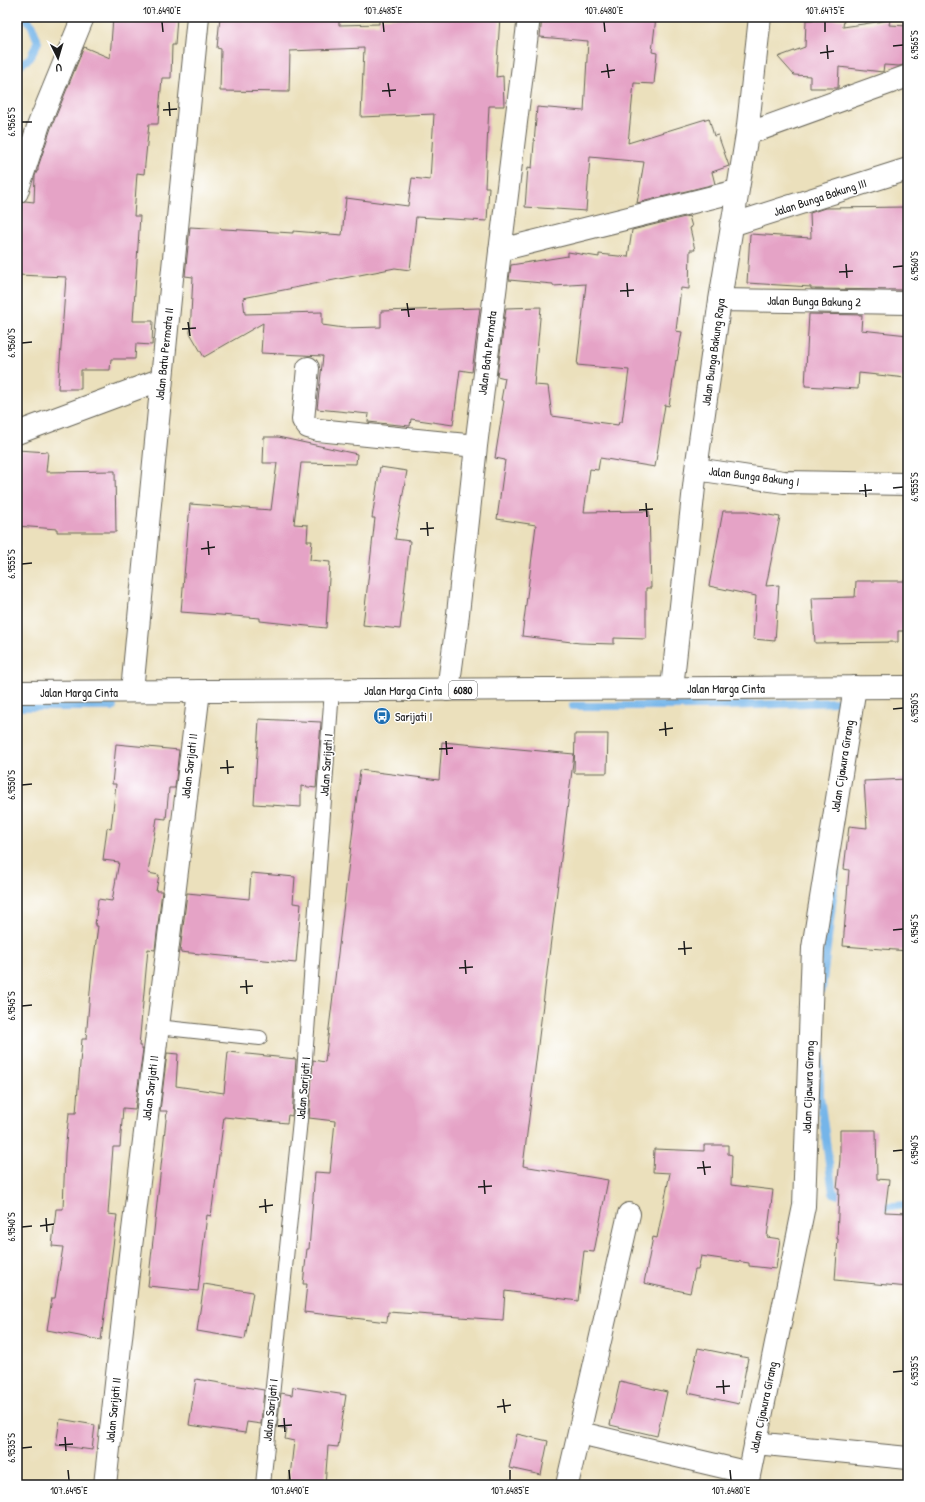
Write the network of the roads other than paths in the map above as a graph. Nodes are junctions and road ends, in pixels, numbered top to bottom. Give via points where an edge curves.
1 (83, 17) edge
2 (198, 17) edge
3 (529, 17) edge
4 (760, 17) edge
5 (908, 76) edge
6 (747, 134) junction
7 (908, 169) edge
8 (17, 192) edge
9 (737, 192) junction
10 (732, 225) junction
11 (500, 250) junction
12 (720, 300) junction
13 (908, 303) edge
14 (308, 368) dead end
15 (162, 379) junction
16 (17, 433) edge
17 (476, 446) junction
18 (696, 469) junction
19 (908, 484) edge
20 (855, 687) junction
21 (908, 687) edge
22 (672, 688) junction
23 (332, 690) junction
24 (448, 690) junction
25 (132, 691) junction
26 (199, 691) junction
27 (17, 692) edge
28 (157, 1027) junction
29 (260, 1038) dead end
30 (629, 1214) dead end
31 (580, 1433) junction
32 (755, 1443) junction
33 (908, 1458) edge
34 (748, 1479) edge
35 (104, 1485) edge
36 (263, 1485) edge
37 (567, 1485) edge

1 - 8 street via 39,124
2 - 15 street, Jalan Batu Permata II
3 - 11 street, Jalan Batu Permata
4 - 6 street, Jalan Bunga Bakung Raya
5 - 6 street
6 - 9 street, Jalan Bunga Bakung Raya
7 - 10 street, Jalan Bunga Bakung III
9 - 10 street, Jalan Bunga Bakung Raya
9 - 11 street
10 - 12 street, Jalan Bunga Bakung Raya
11 - 17 street, Jalan Batu Permata
12 - 13 street, Jalan Bunga Bakung 2
12 - 18 street, Jalan Bunga Bakung Raya
14 - 17 street via 303,420 308,427
15 - 16 street
15 - 25 street, Jalan Batu Permata II
17 - 24 street, Jalan Batu Permata
18 - 19 street, Jalan Bunga Bakung I via 784,482
18 - 22 street, Jalan Bunga Bakung Raya
20 - 21 street, Jalan Marga Cinta / 6080
20 - 22 street, Jalan Marga Cinta / 6080
20 - 32 street, Jalan Cijawura Girang via 813,948 804,1206
22 - 24 street, Jalan Marga Cinta / 6080
23 - 24 street, Jalan Marga Cinta / 6080
23 - 26 street, Jalan Marga Cinta / 6080
23 - 36 lane, Jalan Sarijati I via 302,1100
25 - 26 street, Jalan Marga Cinta / 6080
25 - 27 street, Jalan Marga Cinta / 6080
26 - 28 street, Jalan Sarijati II
28 - 29 lane
28 - 35 street, Jalan Sarijati II
30 - 31 street
31 - 34 street
31 - 37 street
32 - 33 street
32 - 34 street, Jalan Cijawura Girang

